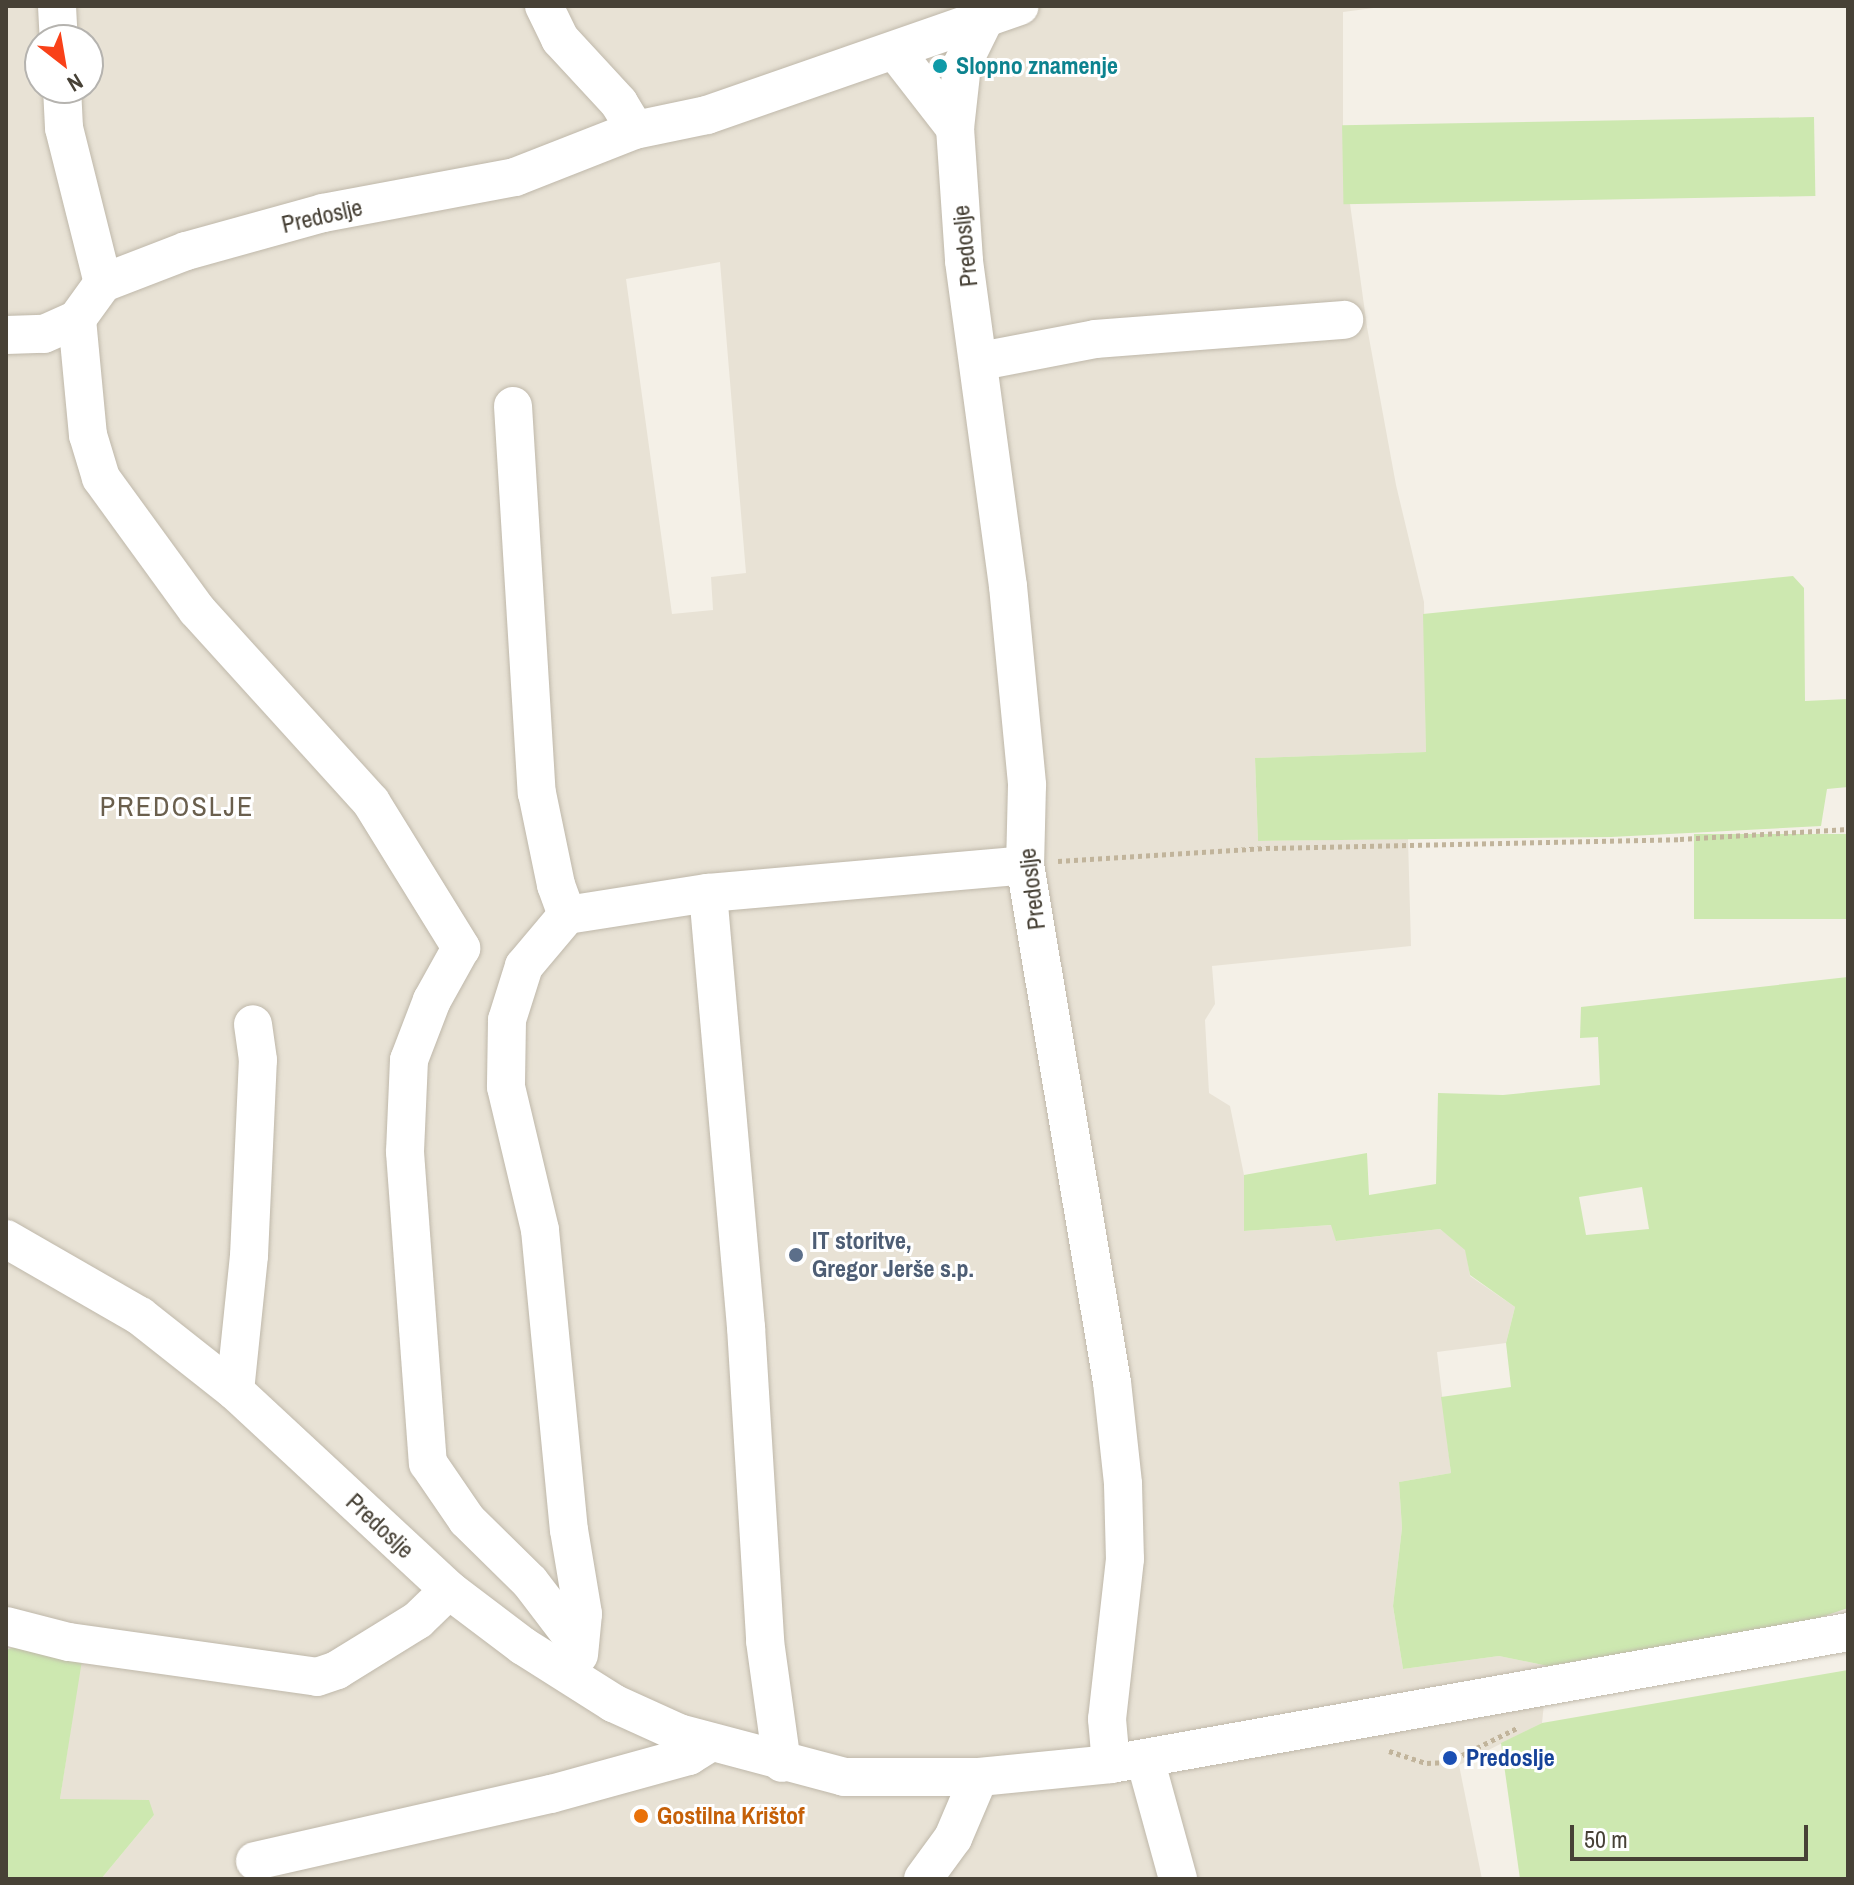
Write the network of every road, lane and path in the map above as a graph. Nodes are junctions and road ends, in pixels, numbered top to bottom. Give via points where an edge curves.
1 (544, 6) edge
2 (999, 10) edge
3 (896, 52) junction
4 (63, 104) edge
5 (955, 128) junction
6 (635, 130) junction
7 (103, 283) junction
8 (77, 319) junction
9 (1344, 320) dead end
10 (6, 335) edge
11 (981, 361) junction
12 (513, 406) dead end
13 (1848, 829) edge
14 (1025, 865) junction
15 (708, 893) junction
16 (567, 915) junction
17 (253, 1024) dead end
18 (6, 1239) edge
19 (235, 1391) junction
20 (449, 1590) junction
21 (6, 1626) edge
22 (1848, 1632) edge
23 (579, 1663) junction
24 (1531, 1720) dead end
25 (710, 1743) junction
26 (1381, 1748) dead end
27 (1128, 1761) junction
28 (782, 1763) junction
29 (979, 1777) junction
30 (255, 1861) dead end
31 (923, 1879) edge
32 (1178, 1879) edge

1 - 6 street via 560,39 619,103
2 - 3 street, Predoslje
2 - 5 street, Predoslje via 962,65
3 - 5 street
3 - 6 street, Predoslje via 707,115
4 - 7 street via 64,128
5 - 11 street, Predoslje via 964,261
6 - 7 street, Predoslje via 515,177 323,213 186,251
7 - 8 street
8 - 10 street via 44,334
8 - 23 street via 88,435 101,478 197,610 371,802 461,948 432,1000 409,1060 405,1152 428,1463 467,1520 530,1582
9 - 11 street via 1095,339
11 - 14 street, Predoslje via 1027,785
12 - 16 street via 537,793
13 - 14 path via 1680,839 1266,848
14 - 15 street
14 - 27 street, Predoslje via 1112,1382 1125,1559 1107,1719
15 - 16 street
15 - 28 street via 746,1327 765,1641
16 - 23 street via 524,966 507,1020 506,1087 540,1230 569,1530 583,1614
17 - 19 street via 258,1060 249,1256
18 - 19 street, Predoslje via 140,1316
19 - 20 street, Predoslje
20 - 21 street via 418,1620 317,1677 69,1642
20 - 23 street, Predoslje
22 - 27 street, Predoslje
23 - 25 street, Predoslje via 613,1703
24 - 26 path via 1448,1762 1427,1763
25 - 28 street, Predoslje
25 - 30 street via 689,1756 551,1794
27 - 29 street, Predoslje
27 - 32 street
28 - 29 street, Predoslje via 844,1777
29 - 31 street via 953,1838

